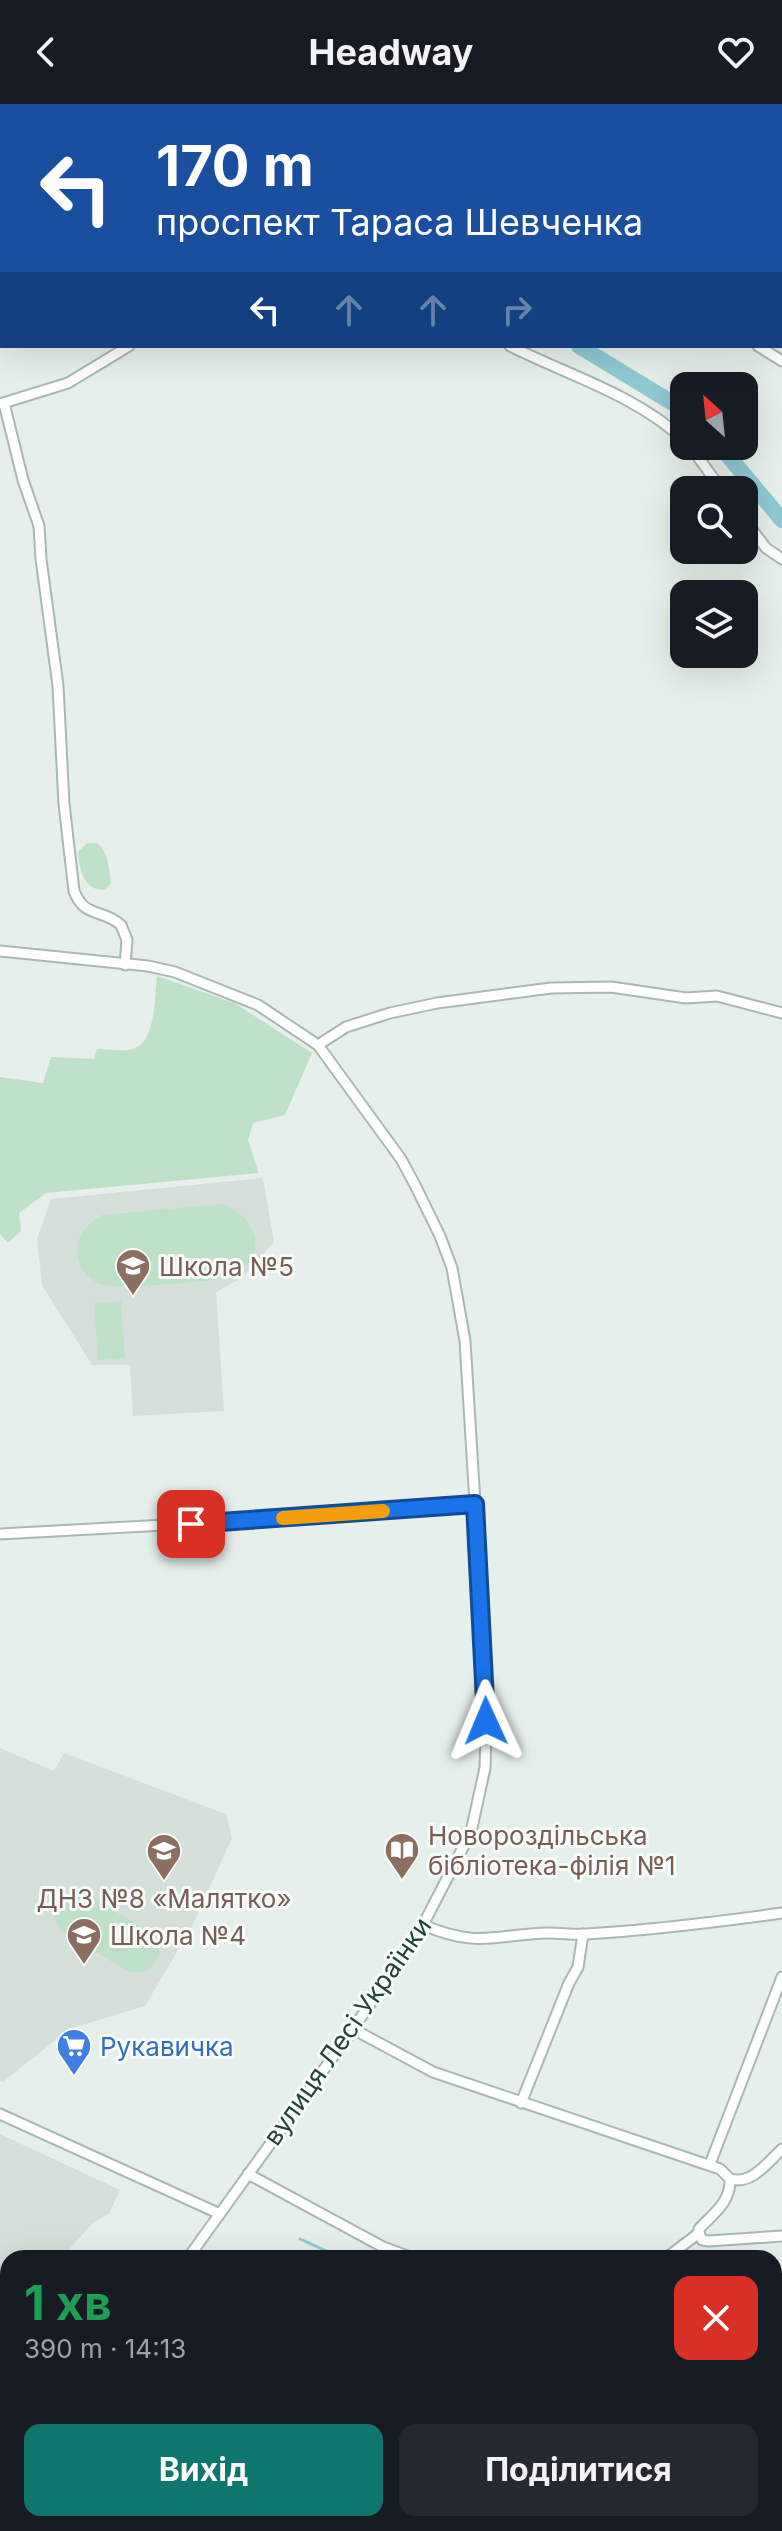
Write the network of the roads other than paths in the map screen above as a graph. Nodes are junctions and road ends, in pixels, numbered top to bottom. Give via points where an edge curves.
1 (126, 348) edge
2 (514, 348) edge
3 (761, 348) edge
4 (782, 361) edge
5 (2, 403) edge
6 (670, 427) edge
7 (758, 537) edge
8 (782, 559) edge
9 (0, 951) edge
10 (125, 965) junction
11 (782, 1013) edge
12 (318, 1045) junction
13 (475, 1504) junction
14 (0, 1534) edge
15 (782, 1913) edge
16 (423, 1925) junction
17 (583, 1934) junction
18 (782, 1977) edge
19 (356, 2030) junction
20 (521, 2103) junction
21 (0, 2114) edge
22 (782, 2149) edge
23 (710, 2164) junction
24 (250, 2175) junction
25 (730, 2179) junction
26 (220, 2214) junction
27 (699, 2233) junction
28 (782, 2236) edge
29 (194, 2250) edge
30 (391, 2250) edge
31 (677, 2250) edge

1 - 5 street via 68,383
2 - 6 street via 620,397
3 - 4 street
5 - 10 street via 39,526 74,891 79,904 121,925 127,940
7 - 8 street
9 - 10 street
10 - 12 street via 175,972 258,1005
11 - 12 street via 717,996 551,988 390,1013 346,1027
12 - 13 street, вулиця Лесі Українки via 401,1159 452,1268 465,1341
13 - 14 street
13 - 16 street, вулиця Лесі Українки via 487,1698 485,1768 471,1832
15 - 17 street
16 - 17 street via 484,1941
16 - 19 street, вулиця Лесі Українки
17 - 20 street via 578,1967
18 - 23 street
19 - 20 street via 433,2072
19 - 24 street, вулиця Лесі Українки
20 - 23 street
21 - 26 street
22 - 25 street via 746,2180
23 - 25 street
24 - 26 street, вулиця Лесі Українки
24 - 30 street
25 - 27 street via 725,2202
26 - 29 street, вулиця Лесі Українки
27 - 28 street via 709,2241
27 - 31 street

